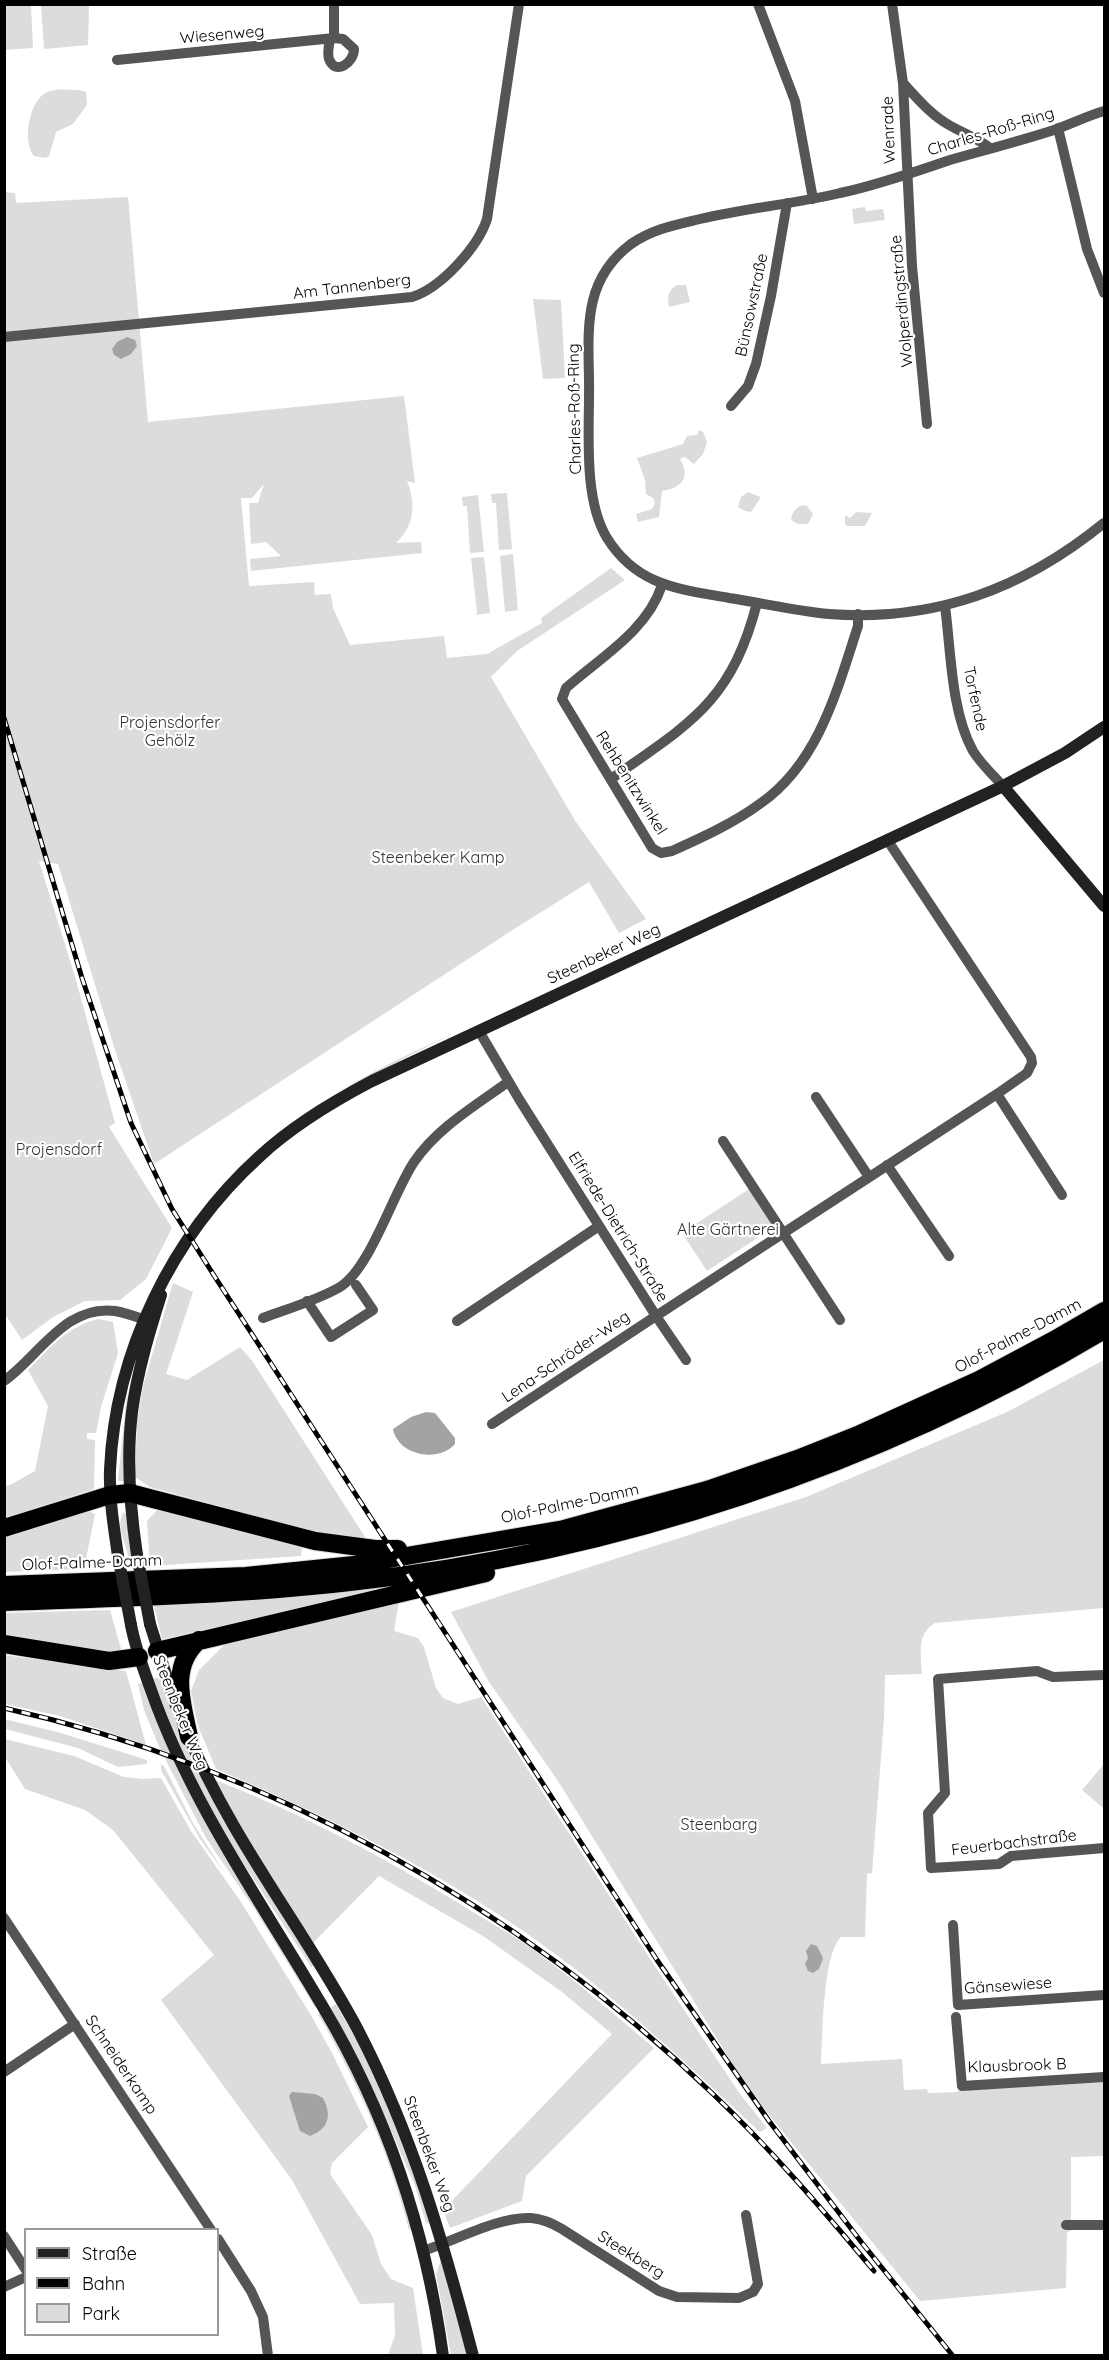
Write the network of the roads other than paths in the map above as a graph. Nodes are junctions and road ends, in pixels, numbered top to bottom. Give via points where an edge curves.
1 (334, 4) edge
2 (519, 4) edge
3 (758, 4) edge
4 (892, 4) edge
5 (117, 60) dead end
6 (903, 83) junction
7 (1104, 111) edge
8 (1058, 129) junction
9 (990, 148) junction
10 (906, 175) junction
11 (813, 199) junction
12 (787, 203) junction
13 (1104, 293) edge
14 (4, 337) edge
15 (731, 406) dead end
16 (927, 424) dead end
17 (1104, 523) edge
18 (662, 585) junction
19 (757, 603) junction
20 (945, 606) junction
21 (858, 614) junction
22 (1104, 727) edge
23 (611, 779) junction
24 (1003, 786) junction
25 (888, 841) junction
26 (1104, 906) edge
27 (479, 1031) junction
28 (508, 1082) junction
29 (997, 1094) junction
30 (816, 1097) dead end
31 (723, 1141) dead end
32 (887, 1165) junction
33 (869, 1177) junction
34 (1062, 1195) dead end
35 (599, 1226) junction
36 (782, 1233) junction
37 (949, 1256) dead end
38 (356, 1285) dead end
39 (307, 1301) junction
40 (1104, 1311) edge
41 (656, 1316) junction
42 (263, 1318) dead end
43 (840, 1320) dead end
44 (148, 1321) junction
45 (457, 1322) dead end
46 (1104, 1330) edge
47 (686, 1360) dead end
48 (4, 1381) edge
49 (492, 1424) dead end
50 (130, 1493) junction
51 (110, 1495) junction
52 (4, 1528) edge
53 (447, 1549) junction
54 (534, 1552) junction
55 (4, 1586) edge
56 (4, 1602) edge
57 (199, 1640) junction
58 (4, 1644) edge
59 (157, 1651) junction
60 (140, 1657) junction
61 (1104, 1675) edge
62 (189, 1737) junction
63 (1104, 1848) edge
64 (4, 1918) edge
65 (953, 1924) dead end
66 (326, 1976) junction
67 (310, 1985) junction
68 (1104, 1995) edge
69 (956, 2017) dead end
70 (75, 2024) junction
71 (4, 2072) edge
72 (1104, 2077) edge
73 (746, 2215) dead end
74 (1066, 2225) dead end
75 (1104, 2225) edge
76 (211, 2228) edge
77 (4, 2236) edge
78 (219, 2241) edge
79 (442, 2245) junction
80 (423, 2251) junction
81 (24, 2267) edge
82 (24, 2278) edge
83 (4, 2288) edge
84 (268, 2355) edge
85 (443, 2355) edge
86 (473, 2355) edge

1 - 5 street, Wiesenweg via 332,39
2 - 14 street, Am Tannenberg via 488,219 461,260 428,290 412,297
3 - 11 street via 795,101
4 - 6 street, Wenrade
6 - 9 street, Wenrade via 928,110
6 - 10 street, Wenrade
7 - 8 street, Charles-Roß-Ring
8 - 9 street, Charles-Roß-Ring
8 - 13 street via 1087,249
9 - 10 street, Charles-Roß-Ring
10 - 11 street, Charles-Roß-Ring
10 - 16 street, Wolperdingstraße
11 - 12 street, Charles-Roß-Ring
12 - 15 street, Bünsowstraße via 756,364 748,386
12 - 18 street, Charles-Roß-Ring via 744,209 644,235 612,261 590,308 590,468 596,515 617,552 643,575
17 - 20 street, Charles-Roß-Ring via 1033,573
18 - 19 street, Charles-Roß-Ring
18 - 23 street, Rehbenitzwinkel via 642,622 566,688 563,695 563,703
19 - 21 street, Charles-Roß-Ring via 829,614
19 - 23 street via 743,650 713,699 683,728
20 - 21 street, Charles-Roß-Ring
20 - 24 street, Torfende via 956,696 966,738 979,760
21 - 23 street, Rehbenitzwinkel via 844,670 820,731 795,770 761,804 720,829 662,853 652,848
22 - 24 main road, Steenbeker Weg
24 - 25 main road, Steenbeker Weg
24 - 26 main road
25 - 27 main road, Steenbeker Weg
25 - 29 street, Elfriede-Dietrich-Straße via 1031,1057 1027,1074
27 - 28 street, Elfriede-Dietrich-Straße
27 - 44 main road, Steenbeker Weg via 372,1081 294,1128 258,1158 196,1228 150,1303
28 - 35 street, Elfriede-Dietrich-Straße
28 - 39 street via 449,1125 422,1151 351,1277 341,1287
29 - 32 street, Elfriede-Dietrich-Straße
29 - 34 street
30 - 33 street
31 - 36 street
32 - 33 street, Elfriede-Dietrich-Straße
32 - 37 street
33 - 36 street, Elfriede-Dietrich-Straße
35 - 41 street, Elfriede-Dietrich-Straße
35 - 45 street
36 - 41 street, Elfriede-Dietrich-Straße
36 - 43 street
38 - 39 street via 374,1310 331,1337
39 - 42 street
40 - 53 highway, Olof-Palme-Damm via 941,1398 797,1459 707,1490 564,1529
41 - 47 street
41 - 49 street, Lena-Schröder-Weg
44 - 48 street via 109,1311 80,1316
44 - 50 main road, Steenbeker Weg via 132,1410
44 - 51 main road, Steenbeker Weg via 132,1354 115,1424
46 - 54 highway via 949,1414 851,1456 716,1504
50 - 51 highway
50 - 53 highway via 315,1541 375,1549
50 - 59 main road, Steenbeker Weg, bridge via 137,1555
51 - 52 highway
51 - 60 main road, Steenbeker Weg, bridge via 118,1556
53 - 55 highway, Olof-Palme-Damm via 354,1566 246,1576
54 - 56 highway via 422,1573 256,1592
54 - 57 highway via 492,1571
57 - 59 highway
57 - 62 highway via 185,1656 179,1676
58 - 60 highway via 109,1661
59 - 60 main road
59 - 62 main road, Steenbeker Weg
60 - 67 main road, Steenbeker Weg via 169,1737 199,1799
61 - 63 street, Feuerbachstraße via 1053,1677 1037,1671 938,1679 945,1793 928,1813 931,1868 999,1864 1011,1856
62 - 66 main road, Steenbeker Weg via 232,1821
64 - 70 street, Schneiderkamp
65 - 68 street, Gänsewiese via 958,2005
66 - 67 main road
66 - 79 main road, Steenbeker Weg via 390,2095 418,2164
67 - 80 main road, Steenbeker Weg via 377,2112 399,2168
69 - 72 street, Klausbrook B via 962,2086
70 - 71 street
70 - 76 street, Schneiderkamp
73 - 79 street, Steekberg via 758,2284 753,2292 739,2298 677,2297 659,2291 562,2229 534,2218 516,2218
74 - 75 street
77 - 81 street
78 - 84 street via 259,2308
79 - 80 street, Steekberg
79 - 86 main road, Steenbeker Weg
80 - 85 main road, Steenbeker Weg
82 - 83 street

